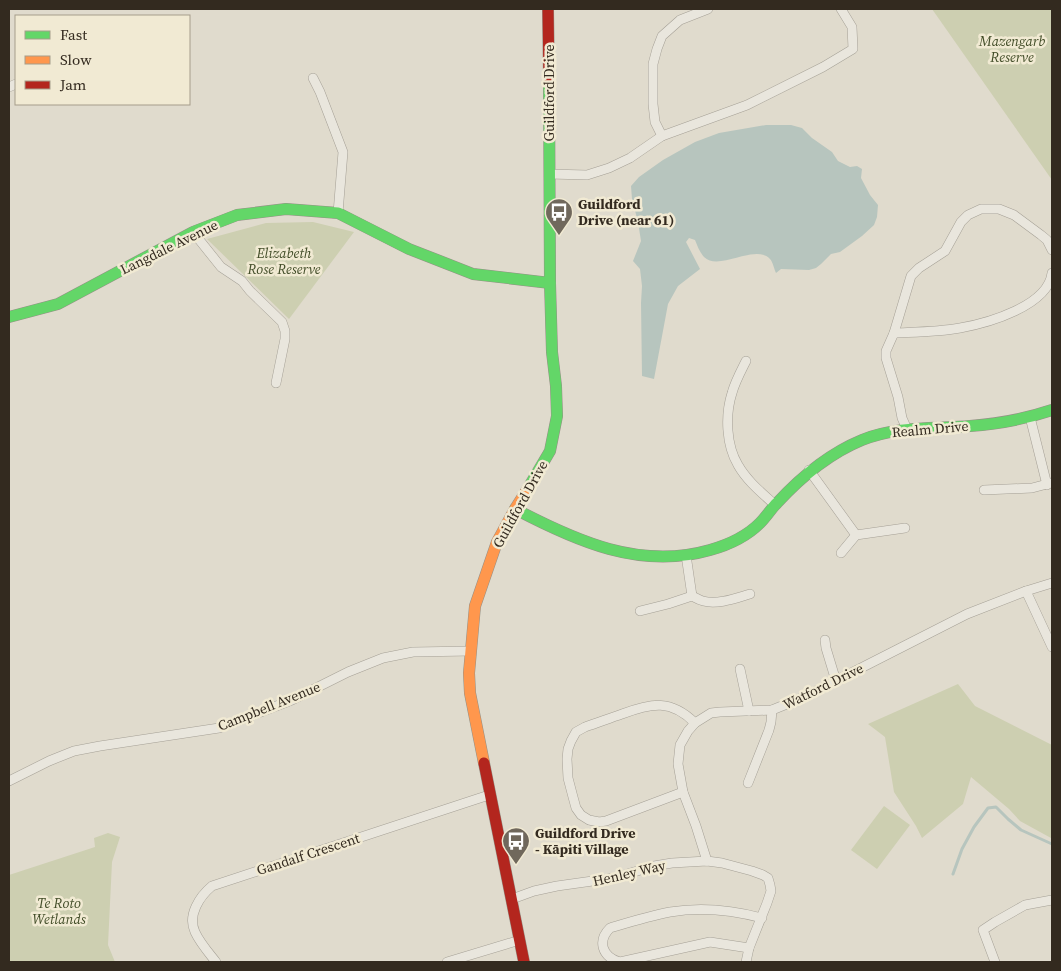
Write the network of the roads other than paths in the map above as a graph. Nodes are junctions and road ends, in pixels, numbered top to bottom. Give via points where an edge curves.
1 (548, 9) edge
2 (708, 9) edge
3 (841, 9) edge
4 (313, 78) dead end
5 (662, 136) junction
6 (550, 174) junction
7 (338, 213) junction
8 (193, 232) junction
9 (1052, 250) edge
10 (1052, 273) edge
11 (550, 283) junction
12 (9, 317) edge
13 (894, 333) junction
14 (746, 361) dead end
15 (276, 383) dead end
16 (1052, 410) edge
17 (1030, 417) junction
18 (907, 429) junction
19 (809, 470) junction
20 (1050, 484) edge
21 (984, 490) dead end
22 (775, 505) junction
23 (516, 509) junction
24 (905, 528) dead end
25 (856, 535) junction
26 (841, 552) dead end
27 (686, 555) junction
28 (1052, 583) edge
29 (1026, 591) junction
30 (750, 594) dead end
31 (692, 596) junction
32 (640, 611) dead end
33 (825, 640) dead end
34 (1052, 646) edge
35 (471, 651) junction
36 (740, 669) dead end
37 (836, 681) junction
38 (772, 710) junction
39 (749, 711) junction
40 (695, 723) junction
41 (9, 781) edge
42 (748, 783) dead end
43 (683, 792) junction
44 (489, 794) junction
45 (707, 861) junction
46 (512, 899) junction
47 (1052, 900) edge
48 (762, 918) junction
49 (520, 940) junction
50 (749, 948) junction
51 (216, 962) edge
52 (446, 962) edge
53 (524, 962) edge
54 (746, 962) edge
55 (995, 962) edge

1 - 6 street, Guildford Drive
2 - 5 street via 680,20 662,36 657,49 653,64 653,114
3 - 5 street via 852,27 854,49 747,105
4 - 7 street via 343,152
5 - 6 street via 609,168 587,175
6 - 11 street, Guildford Drive
7 - 8 street, Langdale Avenue via 286,209 237,215
7 - 11 street, Langdale Avenue via 409,248 473,274
8 - 12 street, Langdale Avenue via 58,304
8 - 15 street via 221,267 242,281 282,322 286,330
9 - 13 street via 1042,235 1014,215 981,209 968,215 945,251 911,276
10 - 13 street via 1040,296 1021,309 960,328
11 - 23 street, Guildford Drive via 558,416 542,468
13 - 18 street via 886,358
14 - 22 street via 729,404 730,446 747,478
16 - 17 street, Realm Drive
17 - 18 street, Realm Drive via 977,426
17 - 20 street
18 - 19 street, Realm Drive via 858,442
19 - 22 street, Realm Drive
19 - 25 street
20 - 21 street
22 - 27 street, Realm Drive via 759,524 742,537 715,550
23 - 27 street, Realm Drive via 562,533 626,554
23 - 35 street, Guildford Drive via 497,542 481,587 475,606
24 - 25 street
25 - 26 street
27 - 31 street
28 - 29 street, Watford Drive
29 - 34 street
29 - 37 street, Watford Drive via 966,614
30 - 31 street via 711,602
31 - 32 street
33 - 37 street
35 - 41 street, Campbell Avenue via 413,652 383,658 292,700 219,728 74,752
35 - 44 street, Guildford Drive via 470,693
36 - 39 street
37 - 38 street, Watford Drive
38 - 39 street, Watford Drive
38 - 42 street via 772,722
39 - 40 street, Watford Drive via 711,713
40 - 43 street, Watford Drive via 680,745 678,764
40 - 43 street via 681,711 667,706 648,706 585,727 576,732 568,749 568,778 574,802 581,815 589,820 613,819
43 - 45 street, Watford Drive
44 - 46 street, Guildford Drive
44 - 51 street, Gandalf Crescent via 212,886 198,900 193,920 194,930
45 - 46 street, Henley Way via 654,866 614,878 534,891
45 - 48 street, Henley Way via 768,878 770,895
46 - 49 street, Guildford Drive
47 - 55 street via 1025,905 983,930
48 - 50 street
48 - 50 street via 710,910 671,912 610,928 602,942 609,957 620,962 710,942
49 - 52 street
49 - 53 street, Guildford Drive
50 - 54 street

